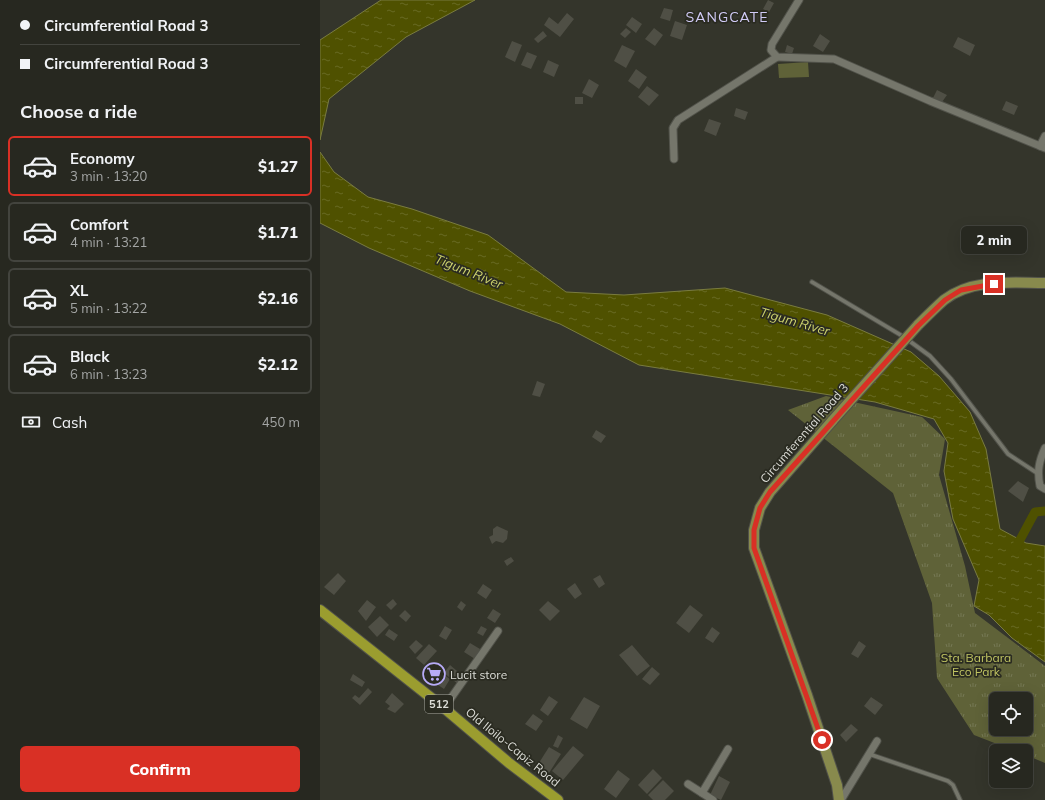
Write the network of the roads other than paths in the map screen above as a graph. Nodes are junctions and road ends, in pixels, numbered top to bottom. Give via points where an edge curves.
1 (799, 0) edge
2 (777, 57) junction
3 (1045, 136) edge
4 (1042, 147) edge
5 (674, 159) dead end
6 (812, 282) dead end
7 (1045, 283) edge
8 (1045, 448) edge
9 (1038, 474) junction
10 (1045, 489) edge
11 (320, 610) edge
12 (498, 631) dead end
13 (444, 708) junction
14 (877, 741) dead end
15 (728, 749) dead end
16 (869, 754) junction
17 (688, 784) dead end
18 (702, 793) junction
19 (558, 800) edge
20 (713, 800) edge
21 (840, 800) edge
22 (960, 800) edge

1 - 2 street via 772,44 771,50
2 - 4 street via 834,60
2 - 5 street via 678,120 673,128
3 - 4 street
6 - 9 lane via 904,337 930,356 951,379 1008,454
7 - 21 main road, Circumferential Road 3, bridge via 990,284 961,290 945,300 833,420 770,492 760,508 754,530 754,548 807,695
8 - 9 street
9 - 10 street via 1040,486
11 - 13 main road, Old Iloilo-Capiz Road / 512
12 - 13 street
13 - 19 main road, Old Iloilo-Capiz Road / 512
14 - 16 street
15 - 18 street
16 - 21 street
16 - 22 lane via 948,781 953,785
17 - 18 street
18 - 20 street

